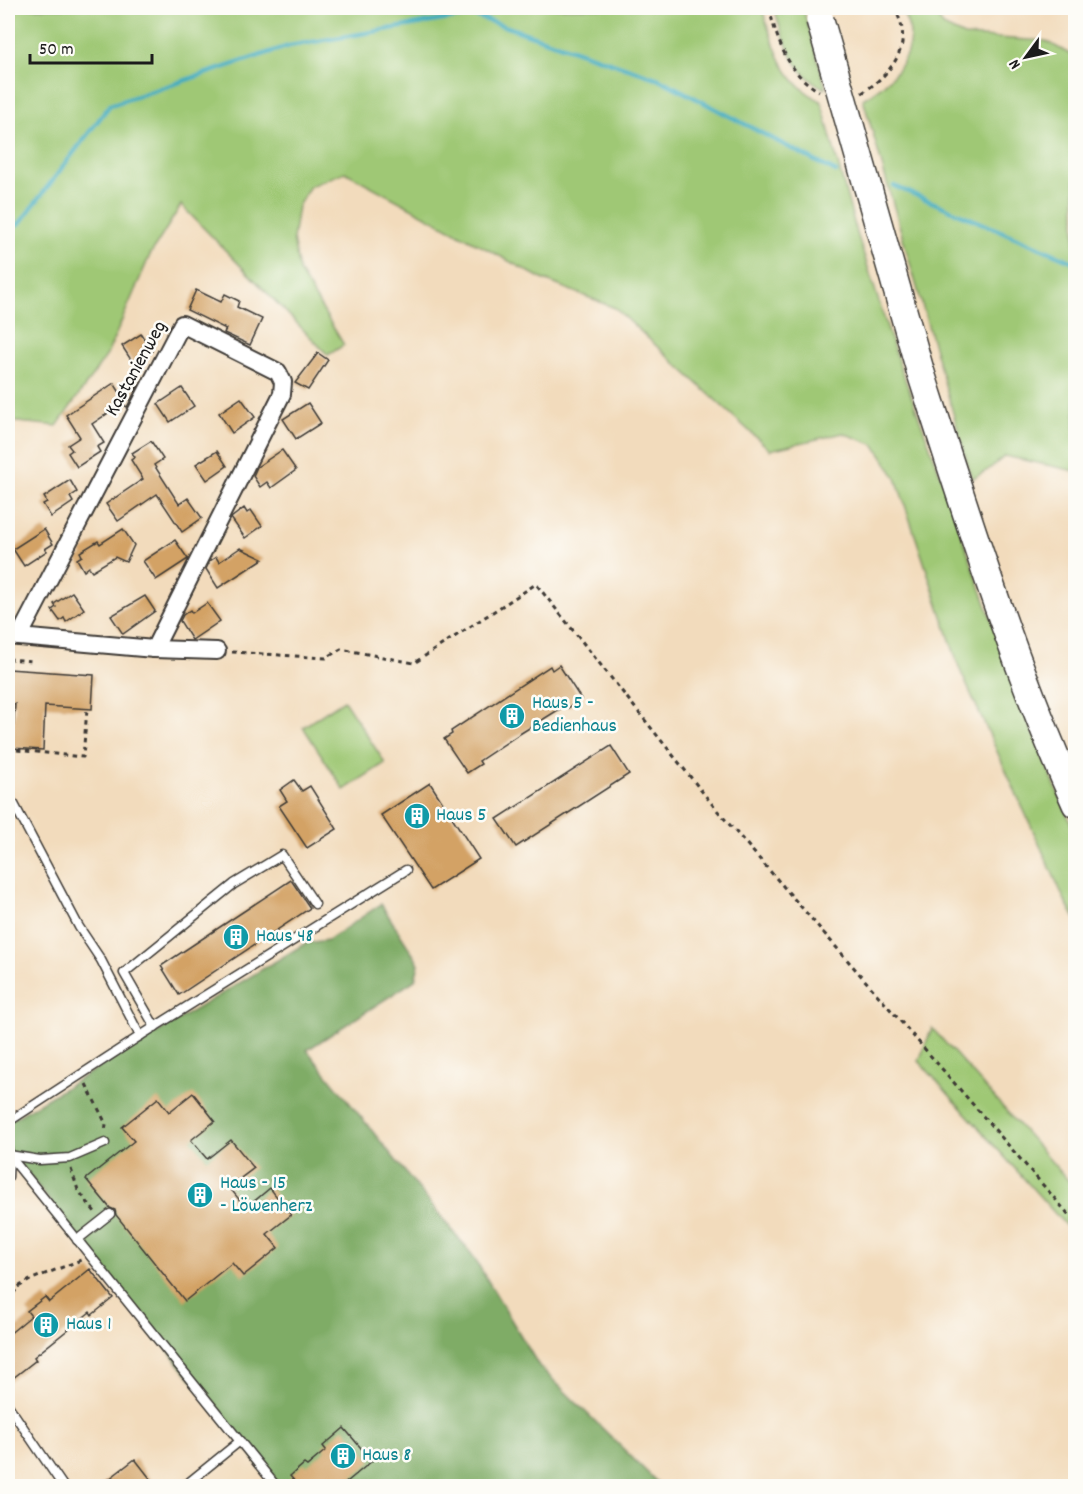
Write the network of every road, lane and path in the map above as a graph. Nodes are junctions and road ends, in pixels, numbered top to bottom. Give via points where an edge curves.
1 (819, 14) edge
2 (13, 637) edge
3 (154, 649) junction
4 (217, 651) joint
5 (8, 659) edge
6 (34, 662) dead end
7 (87, 709) dead end
8 (8, 749) edge
9 (1076, 804) edge
10 (8, 807) edge
11 (406, 870) dead end
12 (315, 904) dead end
13 (155, 1027) junction
14 (140, 1036) junction
15 (82, 1075) junction
16 (8, 1121) edge
17 (105, 1143) joint
18 (8, 1152) edge
19 (70, 1158) junction
20 (8, 1177) edge
21 (110, 1214) dead end
22 (102, 1220) junction
23 (1076, 1222) edge
24 (77, 1240) junction
25 (91, 1256) junction
26 (8, 1301) edge
27 (8, 1405) edge
28 (240, 1441) junction
29 (188, 1483) dead end
30 (63, 1486) edge
31 (276, 1486) edge

1 - 9 highway, bridge via 920,370 992,591
2 - 3 street, Kastanienweg
2 - 3 street, Kastanienweg via 182,324 278,372 283,382 282,394
3 - 4 street, Kastanienweg
4 - 23 path via 327,658 341,649 414,663 536,584 716,809
5 - 6 path
7 - 8 path via 83,757
10 - 14 lane via 14,804
11 - 13 lane
12 - 13 lane via 282,855 234,884 124,973
13 - 14 lane
14 - 15 lane
15 - 16 lane
15 - 17 path via 105,1124
17 - 19 lane
18 - 19 lane via 40,1160
18 - 20 lane
18 - 24 lane
19 - 22 path via 78,1190
21 - 22 lane
22 - 24 lane
24 - 25 lane
25 - 26 path via 32,1279 18,1287
25 - 28 lane
27 - 30 lane
28 - 29 lane
28 - 31 lane

